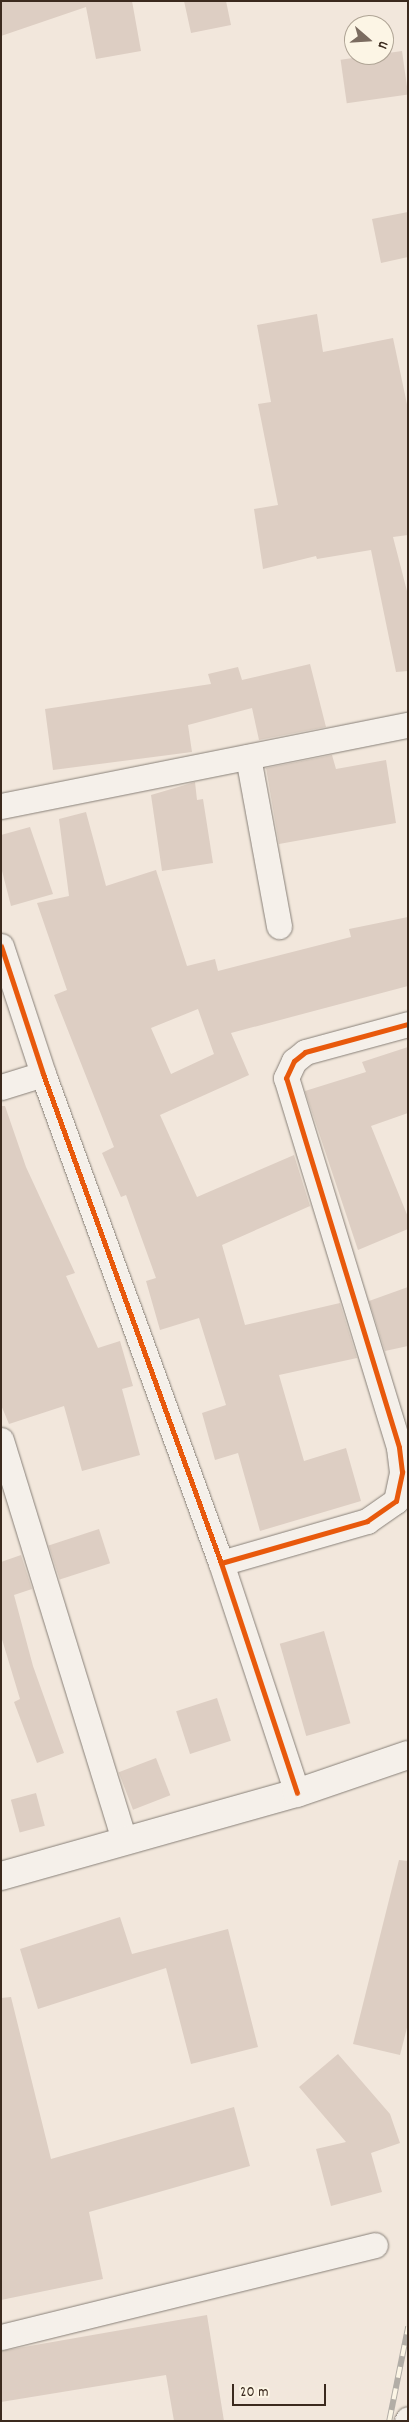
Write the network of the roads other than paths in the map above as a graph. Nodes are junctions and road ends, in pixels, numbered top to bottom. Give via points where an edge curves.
1 (408, 725) edge
2 (248, 757) junction
3 (1, 806) edge
4 (279, 926) dead end
5 (1, 946) edge
6 (408, 1024) edge
7 (43, 1074) junction
8 (1, 1087) edge
9 (1, 1440) edge
10 (221, 1564) junction
11 (408, 1755) edge
12 (297, 1793) junction
13 (124, 1841) junction
14 (1, 1876) edge
15 (374, 2245) dead end
16 (1, 2337) edge

1 - 2 street
2 - 3 street
2 - 4 street
5 - 7 street
6 - 10 street via 305,1052 294,1061 286,1078 400,1447 402,1472 396,1501 367,1521
7 - 8 street
7 - 10 street
9 - 13 street
10 - 12 street
11 - 12 street
12 - 13 street
13 - 14 street
15 - 16 street

